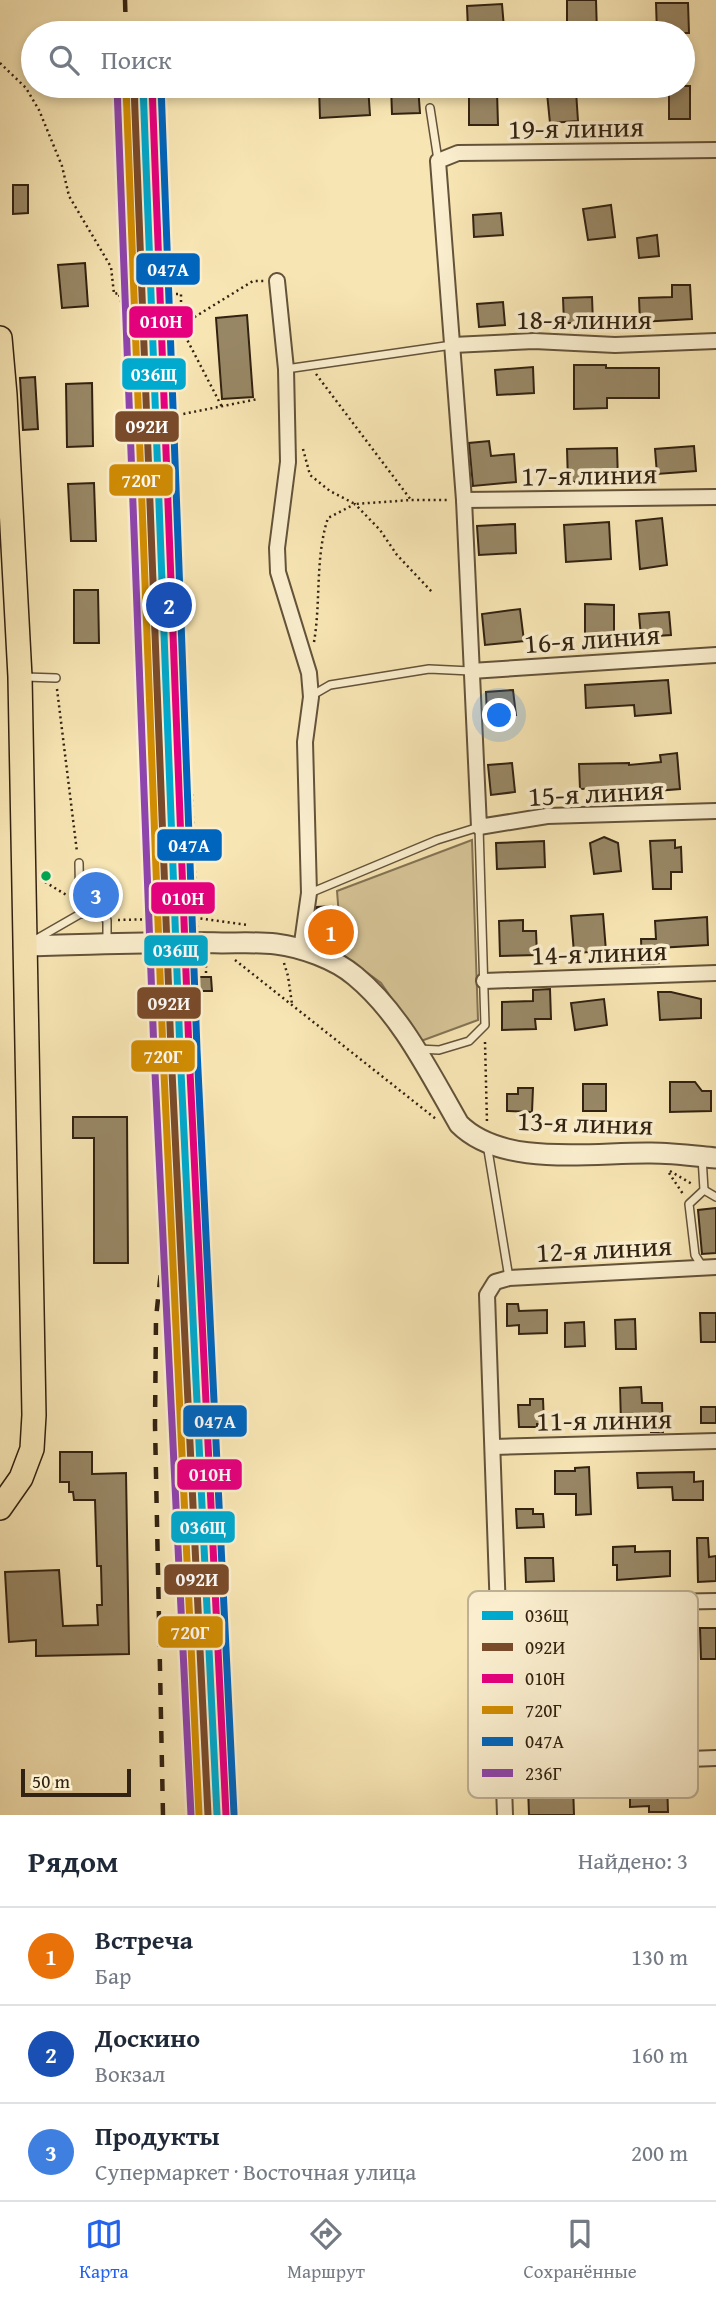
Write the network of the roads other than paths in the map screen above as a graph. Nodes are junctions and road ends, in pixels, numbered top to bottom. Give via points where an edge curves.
1 (430, 108) dead end
2 (716, 150) edge
3 (438, 161) junction
4 (277, 281) road end
5 (0, 338) edge
6 (716, 341) edge
7 (453, 345) junction
8 (286, 369) junction
9 (3, 394) edge
10 (716, 497) edge
11 (464, 500) junction
12 (716, 655) edge
13 (471, 671) junction
14 (20, 677) junction
15 (55, 678) road end
16 (311, 697) junction
17 (716, 811) edge
18 (479, 827) junction
19 (79, 863) road end
20 (309, 893) junction
21 (80, 914) junction
22 (107, 945) junction
23 (24, 946) junction
24 (301, 950) junction
25 (716, 973) edge
26 (484, 981) junction
27 (415, 1049) junction
28 (487, 1144) junction
29 (709, 1157) edge
30 (704, 1190) junction
31 (716, 1198) edge
32 (710, 1268) edge
33 (502, 1280) junction
34 (716, 1441) edge
35 (494, 1447) junction
36 (0, 1508) edge
37 (499, 1591) edge
38 (698, 1601) edge
39 (716, 1601) edge
40 (716, 1758) edge
41 (698, 1759) edge

1 - 3 lane
2 - 3 street, 19-я линия via 458,153
3 - 7 street
4 - 8 street
5 - 9 main road
6 - 7 street, 18-я линия
7 - 8 lane
7 - 11 street
8 - 16 street via 288,462 278,572 309,673
9 - 14 main road
10 - 11 street, 17-я линия
11 - 13 street
12 - 13 street, 16-я линия
13 - 16 lane via 416,671 330,685
13 - 18 street
14 - 15 lane
14 - 23 main road
16 - 20 street via 305,742
17 - 18 street, 15-я линия via 547,816
18 - 20 lane
18 - 26 lane
19 - 21 lane
20 - 24 street
21 - 22 lane via 98,914 107,920
21 - 23 lane
22 - 23 street
22 - 24 street via 276,944
23 - 36 main road via 34,1415 32,1449 21,1478
24 - 27 street via 352,974 389,1012
25 - 26 street, 14-я линия
26 - 27 lane via 485,1025 469,1041 439,1050
27 - 28 street, 13-я линия via 450,1124
28 - 29 street, 13-я линия via 551,1155
28 - 33 lane
29 - 30 lane
30 - 31 lane
30 - 32 lane via 689,1204 695,1255
32 - 33 street, 12-я линия
33 - 35 street via 487,1295
34 - 35 street, 11-я линия
35 - 37 street
38 - 39 street
40 - 41 street

